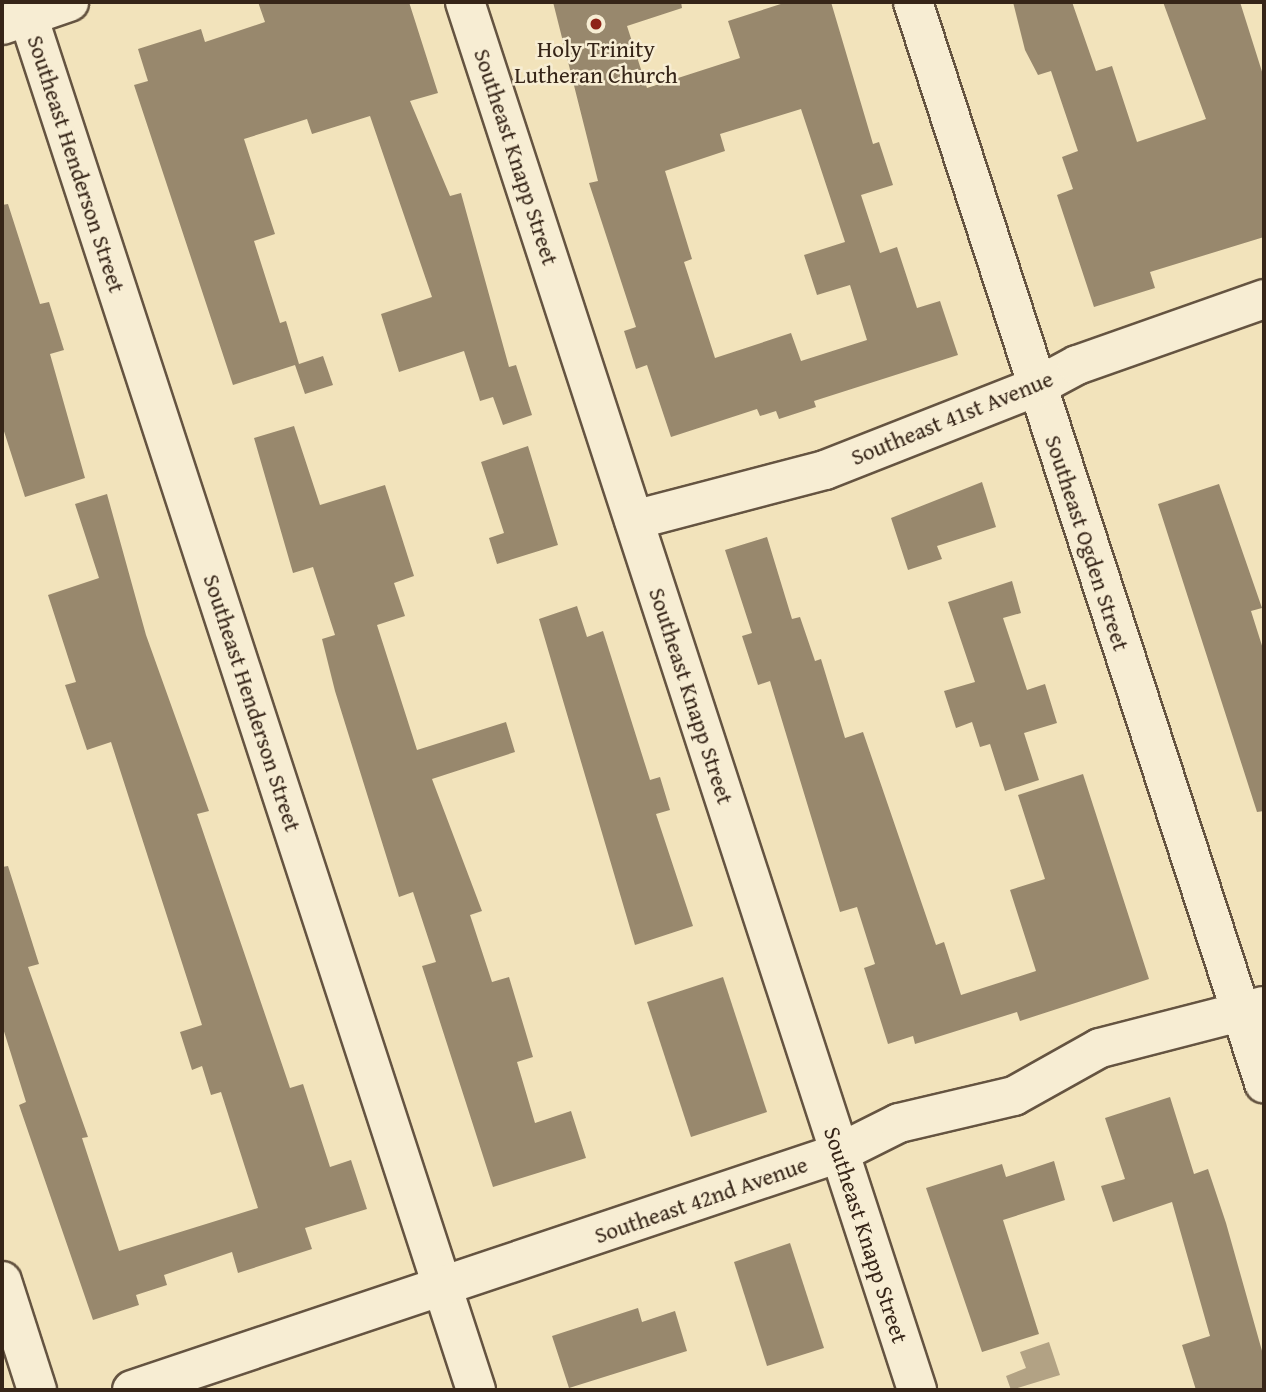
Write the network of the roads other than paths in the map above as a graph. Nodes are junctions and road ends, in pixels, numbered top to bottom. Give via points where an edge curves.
1 (69, 2) edge
2 (465, 2) edge
3 (913, 2) edge
4 (15, 20) edge
5 (1264, 299) edge
6 (1036, 387) junction
7 (634, 520) junction
8 (1253, 1010) edge
9 (1264, 1083) edge
10 (839, 1153) junction
11 (2, 1281) edge
12 (443, 1286) junction
13 (37, 1390) edge
14 (132, 1390) edge
15 (476, 1390) edge
16 (917, 1390) edge

1 - 4 street
2 - 7 street, Southeast Knapp Street
3 - 6 street, Southeast Ogden Street
4 - 12 street, Southeast Henderson Street
5 - 6 street, Southeast 41st Avenue via 1077,365
6 - 7 street, Southeast 41st Avenue via 825,470
6 - 8 street, Southeast Ogden Street
7 - 10 street, Southeast Knapp Street
8 - 9 street, Southeast Ogden Street
8 - 10 street, Southeast 42nd Avenue via 1100,1048 1014,1096 908,1120
10 - 12 street, Southeast 42nd Avenue
10 - 16 street, Southeast Knapp Street
11 - 13 street
12 - 14 street, Southeast 42nd Avenue
12 - 15 street, Southeast Henderson Street

